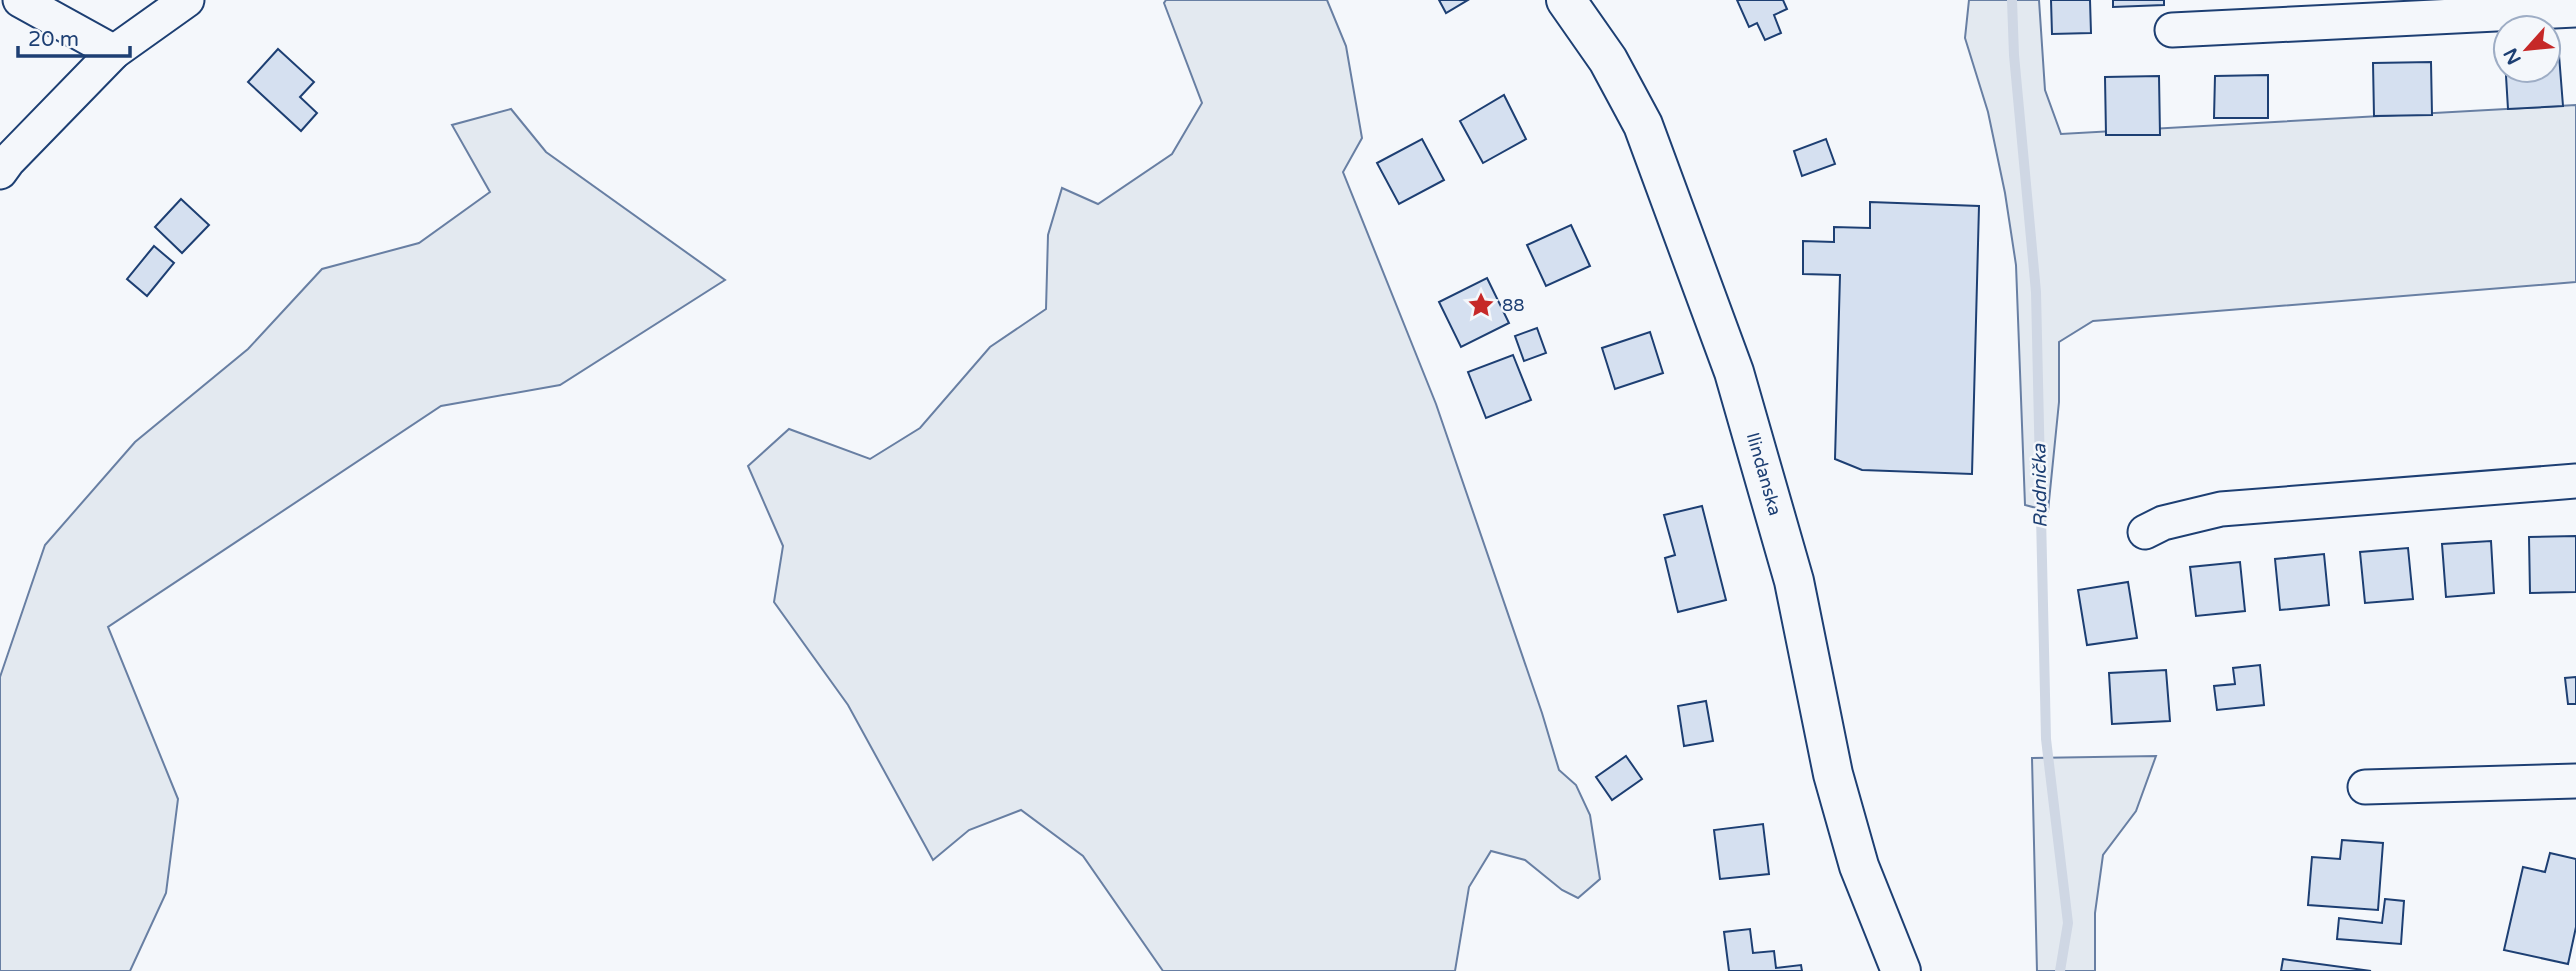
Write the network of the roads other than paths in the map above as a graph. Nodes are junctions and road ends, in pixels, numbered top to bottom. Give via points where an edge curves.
1 (20, 0) edge
2 (187, 0) edge
3 (1566, 0) edge
4 (2576, 10) edge
5 (2172, 30) dead end
6 (114, 52) junction
7 (0, 172) edge
8 (2576, 481) edge
9 (2144, 533) dead end
10 (2576, 781) edge
11 (2365, 787) dead end
12 (1901, 971) edge

1 - 6 street
2 - 6 street
3 - 12 street, Ilindanska via 1608,60 1643,125 1734,372 1794,581 1833,774 1859,866
4 - 5 street
6 - 7 street
8 - 9 street via 2221,509 2163,523
10 - 11 street

